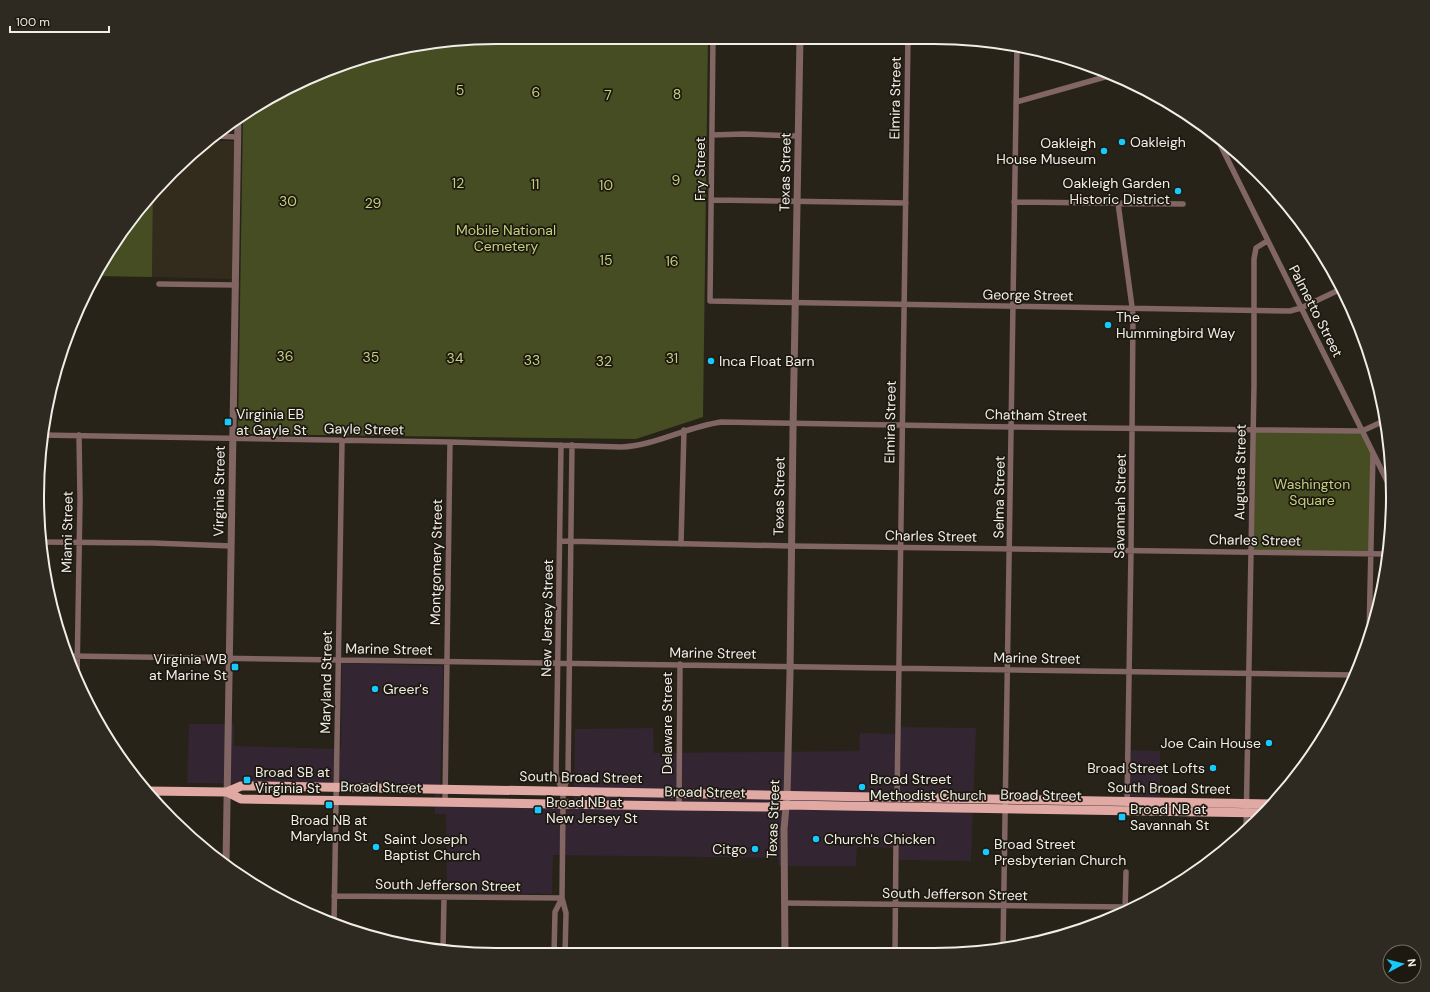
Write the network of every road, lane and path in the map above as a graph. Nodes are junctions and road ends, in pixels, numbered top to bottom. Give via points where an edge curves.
1 (713, 44) edge
2 (800, 44) edge
3 (908, 44) edge
4 (1017, 52) edge
5 (1105, 77) edge
6 (1016, 102) junction
7 (238, 125) edge
8 (712, 135) junction
9 (222, 136) edge
10 (238, 136) junction
11 (798, 136) junction
12 (1222, 147) edge
13 (712, 200) junction
14 (797, 202) junction
15 (1014, 202) junction
16 (906, 203) junction
17 (1118, 203) junction
18 (1183, 204) dead end
19 (1267, 241) junction
20 (159, 284) dead end
21 (236, 285) junction
22 (1336, 291) edge
23 (710, 301) joint
24 (795, 303) junction
25 (905, 305) junction
26 (1013, 306) junction
27 (1132, 308) junction
28 (1301, 308) junction
29 (1254, 311) junction
30 (793, 423) junction
31 (1380, 423) edge
32 (902, 425) junction
33 (1012, 427) junction
34 (1133, 429) junction
35 (684, 430) junction
36 (1253, 431) junction
37 (1362, 431) junction
38 (48, 435) edge
39 (78, 435) junction
40 (232, 438) junction
41 (342, 441) junction
42 (450, 442) junction
43 (561, 445) junction
44 (572, 445) junction
45 (1373, 452) junction
46 (1385, 477) edge
47 (560, 541) junction
48 (47, 542) edge
49 (571, 542) junction
50 (79, 543) junction
51 (681, 544) junction
52 (231, 546) junction
53 (791, 546) junction
54 (901, 548) junction
55 (1010, 549) junction
56 (1132, 550) junction
57 (1250, 552) junction
58 (1370, 554) junction
59 (1382, 554) edge
60 (1369, 619) edge
61 (73, 656) edge
62 (77, 656) junction
63 (230, 658) junction
64 (339, 660) junction
65 (447, 662) junction
66 (558, 664) junction
67 (570, 664) junction
68 (680, 664) junction
69 (77, 666) edge
70 (790, 666) junction
71 (899, 668) junction
72 (1008, 670) junction
73 (1129, 672) junction
74 (1249, 674) junction
75 (1349, 675) edge
76 (336, 787) junction
77 (445, 789) junction
78 (563, 790) junction
79 (154, 791) edge
80 (227, 792) junction
81 (631, 792) junction
82 (679, 792) junction
83 (336, 800) junction
84 (787, 801) junction
85 (445, 802) junction
86 (897, 802) junction
87 (563, 804) junction
88 (1006, 804) junction
89 (631, 805) junction
90 (1264, 805) edge
91 (679, 806) junction
92 (1127, 806) junction
93 (1247, 808) junction
94 (1258, 811) edge
95 (1246, 823) edge
96 (896, 838) dead end
97 (226, 859) edge
98 (1126, 872) dead end
99 (334, 896) junction
100 (444, 898) junction
101 (562, 898) junction
102 (784, 903) junction
103 (896, 905) junction
104 (1125, 905) edge
105 (1004, 907) junction
106 (1118, 909) edge
107 (334, 918) edge
108 (1003, 942) edge
109 (443, 945) edge
110 (554, 948) edge
111 (565, 948) edge
112 (785, 948) edge
113 (895, 948) edge

1 - 8 street, Fry Street
2 - 11 street, Texas Street
3 - 16 street, Elmira Street
4 - 6 street, Selma Street
5 - 6 street
6 - 15 street, Selma Street
7 - 10 street, Virginia Street
8 - 11 street
8 - 13 street, Fry Street
9 - 10 street
10 - 21 street, Virginia Street
11 - 14 street, Texas Street
12 - 19 street, Palmetto Street
13 - 14 street
13 - 23 street, Fry Street
14 - 16 street
14 - 24 street, Texas Street
15 - 17 street
15 - 26 street, Selma Street
16 - 25 street, Elmira Street
17 - 18 street
17 - 27 street, Savannah Street
19 - 28 street, Palmetto Street
19 - 29 street, Augusta Street via 1256,248 1254,258
20 - 21 street
21 - 40 street, Virginia Street
22 - 28 street, George Street
23 - 24 street, George Street
24 - 25 street, George Street
24 - 30 street, Texas Street
25 - 26 street, George Street
25 - 32 street, Elmira Street
26 - 27 street, George Street
26 - 33 street, Selma Street
27 - 29 street, George Street
27 - 34 street, Savannah Street
28 - 29 street, George Street via 1290,311
28 - 37 street, Palmetto Street
29 - 36 street, Augusta Street
30 - 32 street, Chatham Street
30 - 35 street, Chatham Street via 721,422
30 - 53 street, Texas Street
31 - 37 street, Chatham Street
32 - 33 street, Chatham Street
32 - 54 street, Elmira Street
33 - 34 street, Chatham Street
33 - 55 street, Selma Street
34 - 36 street, Chatham Street
34 - 56 street, Savannah Street
35 - 44 street, Gayle Street via 636,447
35 - 51 street
36 - 37 street, Chatham Street
36 - 57 street, Augusta Street
37 - 45 street, Palmetto Street
38 - 39 street, Gayle Street
39 - 40 street, Gayle Street
39 - 50 street, Miami Street
40 - 41 street, Gayle Street
40 - 52 street, Virginia Street
41 - 42 street, Gayle Street
41 - 64 street, Maryland Street
42 - 43 street, Gayle Street
42 - 65 street, Montgomery Street
43 - 44 street, Gayle Street
43 - 47 street, New Jersey Street
44 - 49 street, New Jersey Street
45 - 46 street, Palmetto Street
45 - 58 street
47 - 49 street, Charles Street
47 - 66 street, New Jersey Street
48 - 50 street
49 - 51 street, Charles Street
49 - 67 street, New Jersey Street
50 - 52 street
50 - 62 street, Miami Street
51 - 53 street, Charles Street
52 - 63 street, Virginia Street
53 - 54 street, Charles Street
53 - 70 street, Texas Street
54 - 55 street, Charles Street
54 - 71 street, Elmira Street
55 - 56 street, Charles Street
55 - 72 street, Selma Street
56 - 57 street, Charles Street
56 - 73 street, Savannah Street
57 - 58 street, Charles Street
57 - 74 street, Augusta Street
58 - 59 street, Charles Street
58 - 60 street
61 - 62 street, Marine Street
62 - 63 street, Marine Street
62 - 69 street, Miami Street
63 - 64 street, Marine Street
63 - 80 street, Virginia Street
64 - 65 street, Marine Street
64 - 76 street, Maryland Street
65 - 66 street, Marine Street
65 - 77 street, Montgomery Street
66 - 67 street, Marine Street
66 - 78 street, New Jersey Street via 556,776
67 - 68 street, Marine Street
67 - 78 street, New Jersey Street via 568,777
68 - 70 street, Marine Street
68 - 82 street, Delaware Street
70 - 71 street, Marine Street
70 - 84 street, Texas Street
71 - 72 street, Marine Street
71 - 86 street, Elmira Street
72 - 73 street, Marine Street
72 - 88 street, Selma Street
73 - 74 street, Marine Street
73 - 92 street, Savannah Street
74 - 75 street, Marine Street
74 - 93 street, Augusta Street
76 - 77 main road, South Broad Street
76 - 80 main road, South Broad Street via 241,786
76 - 83 street, Maryland Street
77 - 78 main road, South Broad Street
77 - 85 street, Montgomery Street
78 - 81 main road, South Broad Street
78 - 87 street, New Jersey Street
79 - 80 main road, Broad Street
80 - 83 main road, Broad Street via 241,799
80 - 97 street, Virginia Street
81 - 82 main road, South Broad Street
81 - 89 street
82 - 84 main road, South Broad Street
82 - 91 street, Delaware Street
83 - 85 main road, Broad Street
83 - 99 street, Maryland Street
84 - 86 main road, Broad Street
84 - 91 main road, Broad Street via 768,807
84 - 102 street, Texas Street via 784,829
85 - 87 main road, Broad Street
86 - 88 main road, Broad Street
87 - 89 main road, Broad Street
87 - 101 street, New Jersey Street
88 - 92 main road, Broad Street
88 - 105 street, Selma Street
89 - 91 main road, Broad Street
90 - 93 main road, South Broad Street
92 - 93 main road, Broad Street
93 - 94 main road, Broad Street
93 - 95 street, Augusta Street
96 - 103 street
98 - 104 street
99 - 100 street, South Jefferson Street
99 - 107 street, Maryland Street
100 - 101 street, South Jefferson Street
100 - 109 street
101 - 110 street, New Jersey Street via 555,912
101 - 111 street, New Jersey Street via 566,913
102 - 103 street, South Jefferson Street
102 - 112 street, Texas Street
103 - 105 street, South Jefferson Street
103 - 113 street
105 - 106 street, South Jefferson Street
105 - 108 street, Selma Street

